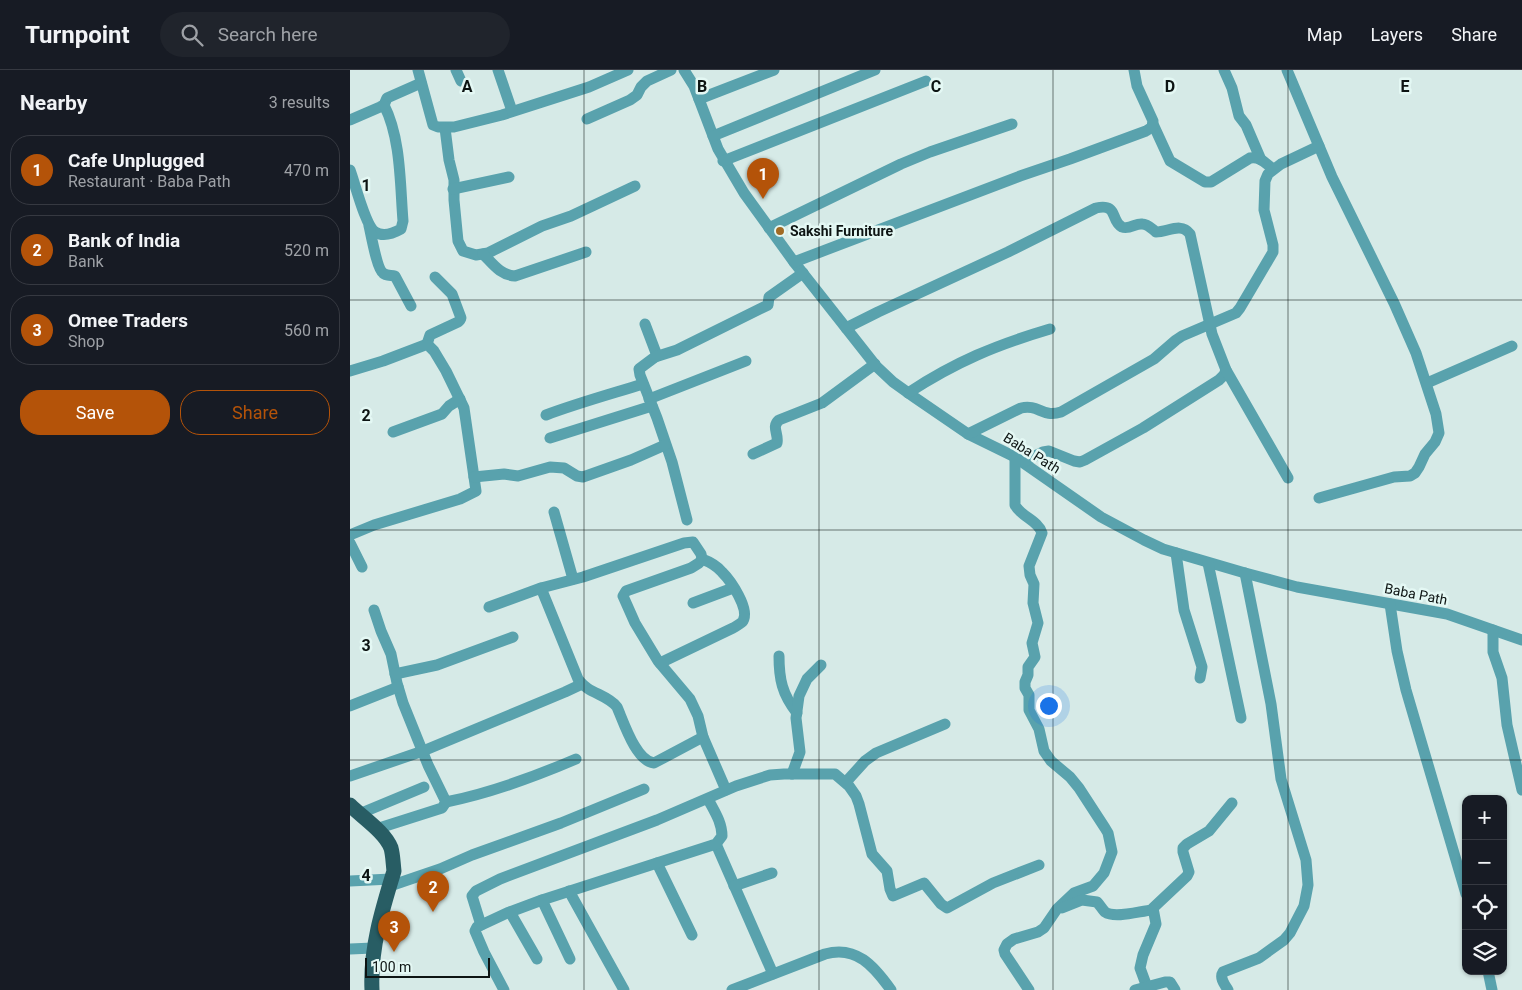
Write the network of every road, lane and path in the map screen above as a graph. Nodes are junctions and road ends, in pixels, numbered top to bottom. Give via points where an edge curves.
1 (418, 70) edge
2 (456, 70) edge
3 (498, 70) edge
4 (628, 70) edge
5 (671, 70) edge
6 (684, 70) edge
7 (774, 70) edge
8 (875, 70) edge
9 (1134, 70) edge
10 (1224, 70) edge
11 (1287, 70) edge
12 (461, 81) dead end
13 (926, 81) dead end
14 (421, 83) junction
15 (699, 99) junction
16 (384, 105) junction
17 (512, 111) junction
18 (587, 119) dead end
19 (350, 120) edge
20 (1012, 124) dead end
21 (1153, 124) junction
22 (445, 128) junction
23 (713, 136) junction
24 (1319, 146) junction
25 (1261, 160) junction
26 (723, 161) junction
27 (350, 170) edge
28 (1273, 170) junction
29 (509, 177) dead end
30 (635, 186) dead end
31 (454, 189) junction
32 (369, 224) junction
33 (769, 228) junction
34 (586, 252) dead end
35 (483, 254) junction
36 (794, 262) junction
37 (803, 274) junction
38 (435, 277) dead end
39 (411, 306) dead end
40 (645, 324) dead end
41 (1209, 324) junction
42 (846, 328) junction
43 (1050, 329) dead end
44 (427, 344) junction
45 (1512, 346) dead end
46 (655, 357) junction
47 (746, 360) dead end
48 (874, 364) junction
49 (1226, 370) junction
50 (350, 371) edge
51 (1427, 383) junction
52 (643, 384) junction
53 (908, 393) junction
54 (460, 399) junction
55 (651, 402) junction
56 (546, 415) dead end
57 (393, 432) dead end
58 (968, 434) junction
59 (550, 438) dead end
60 (665, 445) junction
61 (753, 454) dead end
62 (1019, 459) junction
63 (474, 477) junction
64 (1288, 478) dead end
65 (1319, 498) dead end
66 (554, 512) dead end
67 (687, 520) dead end
68 (350, 535) edge
69 (350, 543) edge
70 (1176, 554) junction
71 (702, 559) junction
72 (1208, 563) junction
73 (362, 568) dead end
74 (1245, 574) junction
75 (573, 579) junction
76 (541, 588) junction
77 (733, 588) junction
78 (693, 603) dead end
79 (1390, 604) junction
80 (489, 607) dead end
81 (374, 610) dead end
82 (1493, 630) junction
83 (513, 637) dead end
84 (1522, 640) edge
85 (779, 656) dead end
86 (660, 663) junction
87 (821, 665) dead end
88 (395, 674) junction
89 (1200, 678) dead end
90 (582, 684) junction
91 (398, 687) junction
92 (350, 706) edge
93 (796, 713) junction
94 (1241, 718) dead end
95 (944, 724) dead end
96 (703, 737) junction
97 (423, 751) junction
98 (576, 759) dead end
99 (792, 774) junction
100 (350, 776) edge
101 (846, 782) junction
102 (424, 788) dead end
103 (644, 788) dead end
104 (726, 790) junction
105 (1522, 790) edge
106 (708, 799) junction
107 (446, 802) junction
108 (1232, 803) dead end
109 (354, 809) edge
110 (376, 829) junction
111 (716, 844) junction
112 (657, 864) junction
113 (1040, 864) dead end
114 (772, 873) dead end
115 (350, 880) edge
116 (391, 882) junction
117 (1463, 885) edge
118 (734, 886) junction
119 (569, 892) junction
120 (542, 900) junction
121 (1152, 910) junction
122 (1056, 911) junction
123 (510, 912) junction
124 (481, 924) junction
125 (692, 935) dead end
126 (373, 948) junction
127 (350, 949) edge
128 (537, 959) dead end
129 (570, 959) dead end
130 (773, 974) junction
131 (1489, 975) edge
132 (1141, 988) edge
133 (372, 990) edge
134 (504, 990) edge
135 (624, 990) edge
136 (732, 990) edge
137 (891, 990) edge
138 (1029, 990) edge
139 (1175, 990) edge
140 (1228, 990) edge
141 (1492, 990) edge

1 - 14 street
2 - 12 street
3 - 17 street
4 - 17 street via 589,87
5 - 18 street via 647,81 630,100
6 - 15 street, Baba Path
7 - 15 street
8 - 23 street
9 - 21 street
10 - 25 street via 1239,116
11 - 24 street
13 - 26 street
14 - 16 street via 387,98
14 - 22 street via 433,125
15 - 23 street, Baba Path
16 - 19 street
16 - 32 street via 397,153 403,226 380,234
17 - 22 street
20 - 33 street via 901,164
21 - 25 street via 1170,161 1205,182 1211,182 1250,158
21 - 36 street via 1146,131
22 - 31 street
23 - 26 street, Baba Path
24 - 28 street
24 - 51 street via 1394,303
25 - 28 street
26 - 33 street, Baba Path
27 - 32 street
28 - 41 street via 1265,181 1264,210 1273,252 1240,308 1231,316
29 - 31 street
30 - 35 street
31 - 35 street via 460,247 468,253
32 - 39 street via 380,271 395,276
33 - 36 street, Baba Path
34 - 35 street via 515,276 502,273
36 - 37 street, Baba Path
37 - 42 street, Baba Path
37 - 46 street via 769,297 768,305 677,350
38 - 44 street via 452,294 461,318 430,336
40 - 46 street
41 - 42 street via 1187,230 1156,232 1140,224 1123,227 1110,209 1102,206
41 - 49 street
41 - 58 street via 1176,340 1154,359 1061,412 1047,414 1034,408 1022,408
42 - 48 street, Baba Path
43 - 53 street via 977,354
44 - 50 street
44 - 54 street
45 - 51 street
46 - 52 street via 639,369
47 - 55 street
48 - 53 street, Baba Path
48 - 61 street via 822,403 779,420 774,426 777,442
49 - 62 street via 1219,380 1092,457 1080,462 1049,451
49 - 64 street
51 - 65 street via 1439,432 1415,473
52 - 55 street
52 - 56 street
53 - 58 street, Baba Path
54 - 57 street via 442,414
54 - 63 street
55 - 59 street
55 - 60 street
58 - 62 street, Baba Path
60 - 63 street via 583,477 564,468 550,466 518,476
60 - 67 street
62 - 70 street, Baba Path via 1101,517
62 - 122 street via 1016,508 1039,526 1042,533 1029,566 1038,626 1032,640 1035,656 1028,667 1024,685 1029,695 1029,710 1039,729 1046,756 1075,782 1105,828 1112,848 1100,878 1091,888 1074,893
63 - 68 street via 475,493
66 - 75 street
69 - 73 street
70 - 72 street, Baba Path
70 - 89 street via 1184,610 1202,667
71 - 75 street via 694,544 688,542
71 - 77 street via 723,572
71 - 86 street via 691,568 624,593 636,623
72 - 74 street, Baba Path
72 - 94 street
74 - 79 street, Baba Path
74 - 140 street via 1271,704 1281,779 1306,860 1308,885 1304,906 1284,940 1259,958 1221,974
75 - 76 street
76 - 80 street
76 - 90 street
77 - 78 street
77 - 86 street via 744,607 742,623
79 - 82 street, Baba Path via 1447,614
79 - 117 street via 1406,690
81 - 88 street
82 - 84 street, Baba Path
82 - 105 street via 1493,652 1502,678 1507,725
83 - 88 street via 437,664
85 - 93 street via 785,695
86 - 96 street via 690,699
87 - 93 street via 807,678
88 - 91 street
90 - 96 street via 613,702 636,747 649,762 661,760
90 - 97 street
91 - 92 street
91 - 97 street
93 - 99 street via 800,752
95 - 101 street via 876,753
96 - 104 street
97 - 100 street
97 - 107 street
98 - 107 street via 504,787
99 - 101 street via 835,774
99 - 104 street via 770,775
101 - 113 street via 860,804 872,854 887,871 893,896 924,883 946,908 993,883
102 - 109 street
103 - 116 street via 440,869
104 - 106 street
106 - 111 street via 722,829 722,836
106 - 124 street via 476,891 472,896
107 - 110 street via 442,808
108 - 121 street via 1209,831 1184,848 1190,872
109 - 110 main road
110 - 116 main road via 390,847 394,871
111 - 112 street
111 - 118 street
112 - 119 street
112 - 125 street
114 - 118 street
115 - 116 street
116 - 126 main road
118 - 130 street
119 - 120 street
119 - 135 street
120 - 123 street
120 - 129 street
121 - 122 street via 1110,914 1097,902 1082,900
121 - 132 street via 1156,924 1142,955
122 - 138 street via 1044,928 1014,939 1005,946 1007,958
123 - 124 street
123 - 128 street
124 - 134 street via 475,931
126 - 127 street
126 - 133 main road
130 - 136 street
130 - 137 street via 841,951 870,965
131 - 141 street
132 - 139 street via 1170,982

